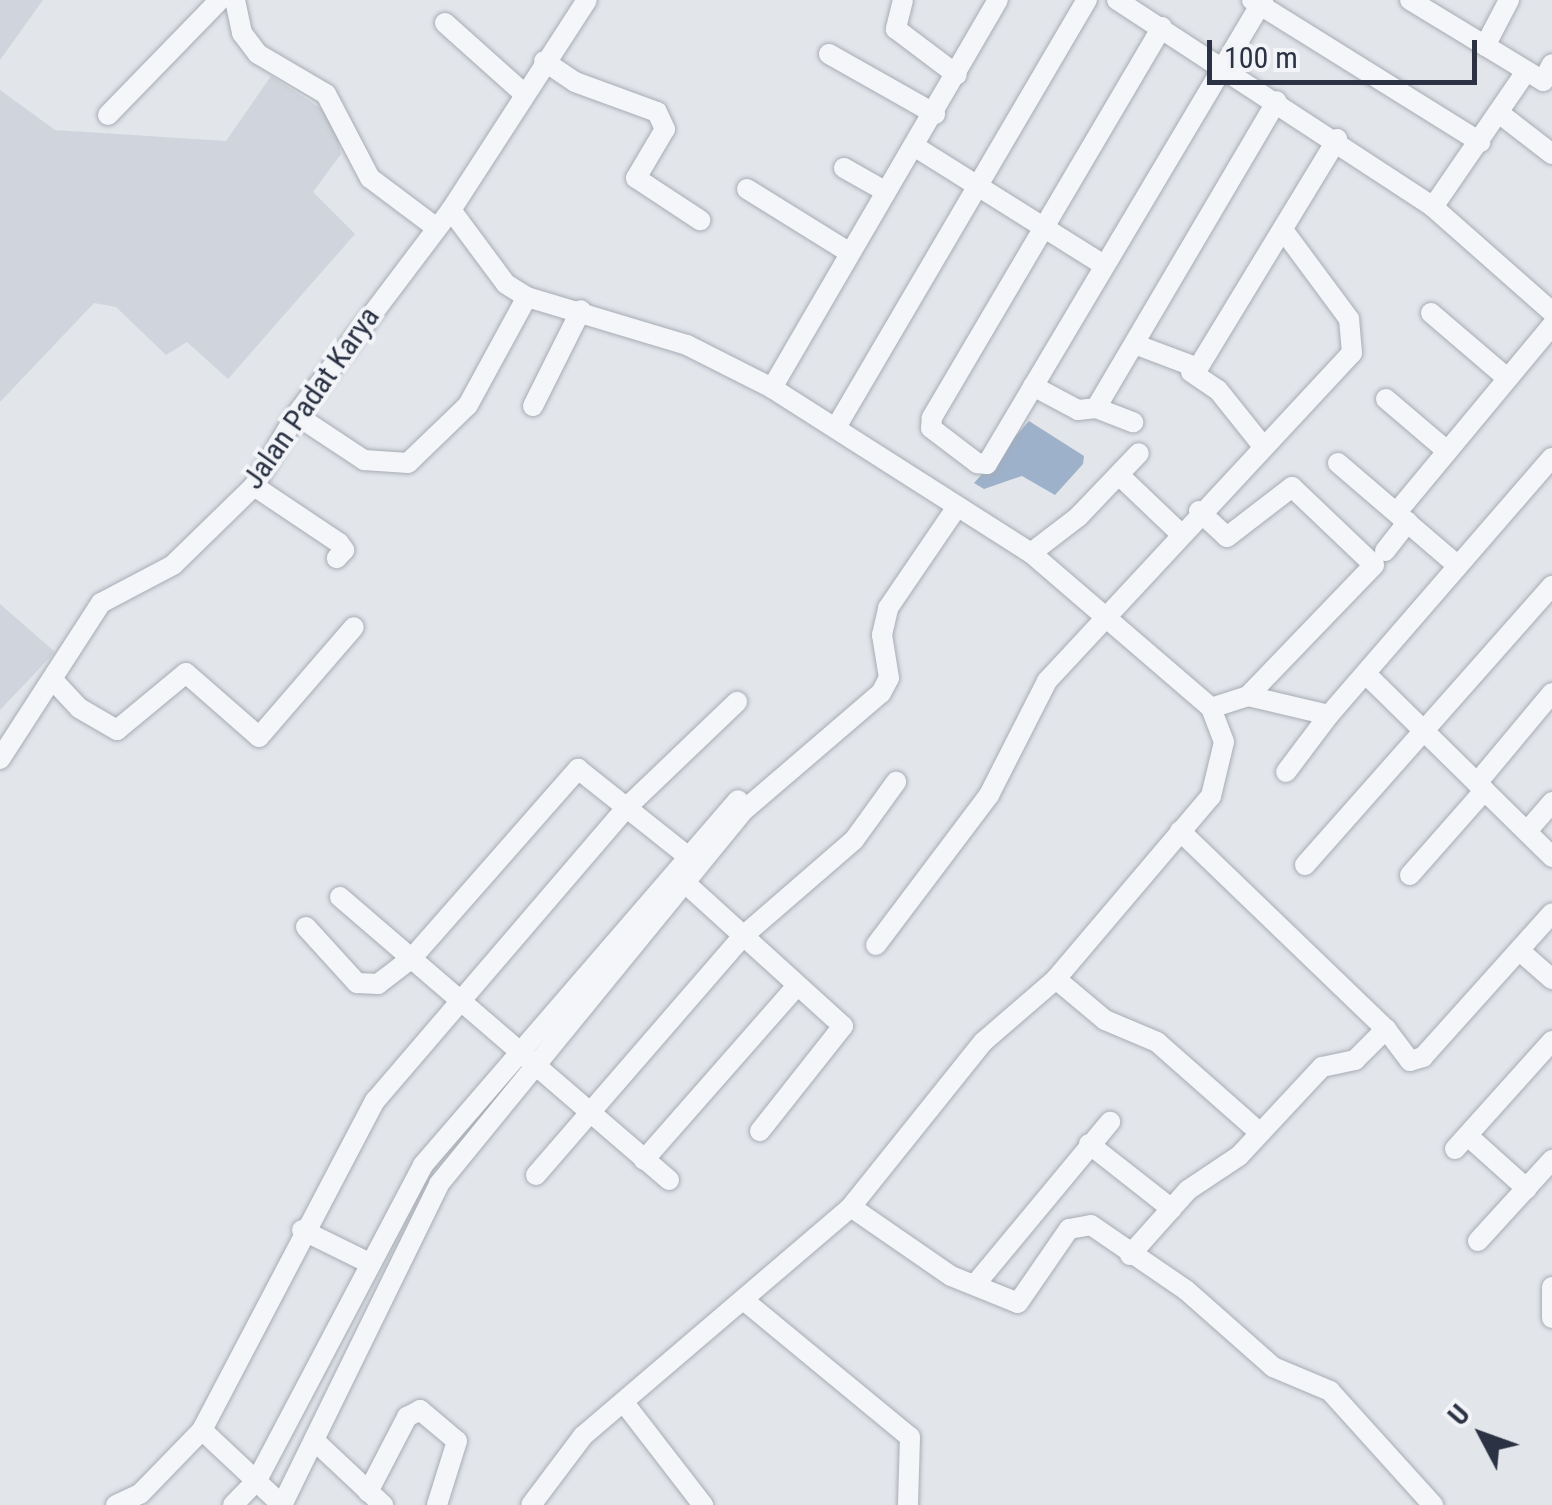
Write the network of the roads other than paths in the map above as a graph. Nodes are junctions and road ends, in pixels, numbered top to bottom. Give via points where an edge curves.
1 (220, 0) edge
2 (234, 0) edge
3 (903, 0) edge
4 (998, 0) edge
5 (1087, 0) edge
6 (1117, 0) edge
7 (1410, 0) edge
8 (1510, 0) edge
9 (583, 1) edge
10 (1258, 2) edge
11 (445, 22) dead end
12 (1162, 27) junction
13 (1484, 46) junction
14 (829, 54) dead end
15 (544, 61) junction
16 (1222, 64) junction
17 (1552, 64) edge
18 (1526, 72) junction
19 (957, 75) junction
20 (521, 91) junction
21 (1276, 101) junction
22 (108, 114) dead end
23 (935, 114) junction
24 (1498, 114) junction
25 (1337, 139) junction
26 (1480, 142) junction
27 (914, 146) junction
28 (1552, 154) edge
29 (844, 168) dead end
30 (979, 188) junction
31 (747, 189) dead end
32 (884, 190) junction
33 (1433, 207) junction
34 (451, 210) junction
35 (700, 220) dead end
36 (434, 226) junction
37 (1039, 227) junction
38 (1284, 230) junction
39 (846, 251) junction
40 (1102, 264) junction
41 (527, 296) junction
42 (581, 310) junction
43 (1552, 312) edge
44 (1431, 313) dead end
45 (1552, 325) edge
46 (1137, 345) junction
47 (1190, 372) junction
48 (1506, 377) junction
49 (1033, 386) junction
50 (772, 388) junction
51 (1386, 398) dead end
52 (534, 406) dead end
53 (1096, 408) junction
54 (296, 415) junction
55 (1134, 422) dead end
56 (838, 424) junction
57 (1262, 445) junction
58 (1447, 450) junction
59 (1139, 452) dead end
60 (1552, 458) edge
61 (1338, 463) dead end
62 (1119, 475) junction
63 (254, 486) junction
64 (957, 507) junction
65 (1199, 511) junction
66 (1402, 518) junction
67 (1180, 532) junction
68 (1385, 551) dead end
69 (1031, 553) junction
70 (337, 558) dead end
71 (1458, 566) junction
72 (1552, 586) edge
73 (1110, 614) junction
74 (354, 627) dead end
75 (1367, 675) junction
76 (888, 678) junction
77 (53, 680) junction
78 (1552, 693) edge
79 (1248, 696) junction
80 (737, 702) dead end
81 (1211, 708) junction
82 (1328, 716) junction
83 (1427, 730) junction
84 (0, 759) edge
85 (1286, 772) dead end
86 (896, 782) dead end
87 (1481, 786) junction
88 (1552, 802) edge
89 (628, 806) junction
90 (1528, 830) junction
91 (1180, 831) junction
92 (684, 854) junction
93 (1552, 858) edge
94 (1305, 865) dead end
95 (1410, 875) dead end
96 (684, 881) junction
97 (340, 898) dead end
98 (1552, 913) edge
99 (306, 927) dead end
100 (742, 937) junction
101 (876, 944) dead end
102 (1520, 951) junction
103 (412, 958) junction
104 (1056, 978) junction
105 (1552, 979) edge
106 (796, 987) junction
107 (461, 1000) junction
108 (1386, 1029) junction
109 (1552, 1041) edge
110 (517, 1049) junction
111 (536, 1067) junction
112 (590, 1112) junction
113 (1110, 1122) dead end
114 (760, 1131) dead end
115 (1259, 1132) junction
116 (1090, 1144) junction
117 (644, 1160) junction
118 (1552, 1160) edge
119 (536, 1175) dead end
120 (669, 1180) dead end
121 (1526, 1189) junction
122 (851, 1207) junction
123 (1172, 1208) junction
124 (302, 1230) junction
125 (380, 1241) junction
126 (1478, 1242) dead end
127 (401, 1254) junction
128 (1130, 1255) junction
129 (368, 1263) junction
130 (978, 1281) junction
131 (1552, 1287) edge
132 (746, 1302) junction
133 (1552, 1318) edge
134 (625, 1404) junction
135 (202, 1430) junction
136 (317, 1444) junction
137 (257, 1480) junction
138 (376, 1498) edge
139 (116, 1505) edge
140 (233, 1505) edge
141 (282, 1505) edge
142 (437, 1505) edge
143 (531, 1505) edge
144 (702, 1505) edge
145 (908, 1505) edge
146 (1433, 1505) edge

1 - 22 street
2 - 36 street via 242,34 258,54 326,94 370,178
3 - 19 street via 896,29
4 - 19 street
5 - 30 street
6 - 12 street
7 - 13 street
8 - 13 street
9 - 15 street, Jalan Padat Karya
10 - 16 street
10 - 26 street
11 - 20 street
12 - 16 street
12 - 37 street
13 - 18 street
14 - 23 street
15 - 20 street, Jalan Padat Karya
15 - 35 street via 575,82 657,112 665,130 636,178
16 - 21 street
16 - 40 street
17 - 18 street via 1543,81
18 - 24 street
19 - 23 street
20 - 34 street, Jalan Padat Karya
21 - 25 street
21 - 46 street
23 - 27 street
24 - 26 street
24 - 28 street
25 - 33 street
25 - 38 street
26 - 33 street
27 - 30 street
27 - 32 street
29 - 32 street
30 - 37 street
30 - 56 street
31 - 39 street
32 - 39 street
33 - 43 street
34 - 36 street, Jalan Padat Karya
34 - 41 street via 506,284
36 - 54 street, Jalan Padat Karya
37 - 40 street
37 - 49 street via 931,428 987,464
38 - 47 street
38 - 57 street via 1349,319 1354,345 1343,369
39 - 50 street
40 - 49 street
41 - 42 street
41 - 54 street via 468,405 408,463 364,460
42 - 50 street via 687,346
42 - 52 street
44 - 48 street
45 - 48 street
46 - 47 street
46 - 53 street
47 - 57 street via 1227,400
48 - 58 street
49 - 53 street via 1078,410
50 - 56 street
51 - 58 street
53 - 55 street
54 - 63 street, Jalan Padat Karya
56 - 64 street
57 - 65 street
58 - 66 street
59 - 62 street
60 - 71 street
61 - 66 street
62 - 67 street
62 - 69 street
63 - 70 street via 339,543 344,550
63 - 77 street, Jalan Padat Karya via 173,565 101,603
64 - 69 street
64 - 76 street via 888,608 882,635
65 - 67 street
65 - 79 street via 1227,537 1292,487 1374,565
66 - 68 street
66 - 71 street
67 - 73 street
69 - 73 street
71 - 75 street
72 - 83 street
73 - 81 street
73 - 101 street via 1047,680 989,795
74 - 77 street via 259,737 186,672 117,730 79,708
75 - 82 street
75 - 83 street
76 - 92 street via 727,808
76 - 96 street via 880,693 742,812
77 - 84 street, Jalan Padat Karya
78 - 87 street
79 - 81 street
79 - 82 street
80 - 89 street
81 - 91 street via 1224,742 1222,766 1211,796
82 - 85 street
83 - 87 street
83 - 94 street
86 - 100 street via 854,840
87 - 90 street
87 - 95 street
88 - 90 street
89 - 92 street
89 - 103 street via 584,770 573,771
89 - 107 street
90 - 93 street
91 - 104 street
91 - 108 street
92 - 110 street
96 - 100 street
96 - 111 street
97 - 103 street
98 - 102 street
99 - 103 street via 366,989
100 - 106 street
100 - 112 street
102 - 105 street
102 - 108 street via 1418,1060
103 - 107 street
104 - 115 street via 1105,1020 1157,1042
104 - 122 street via 982,1042
106 - 114 street via 844,1031
106 - 117 street
107 - 110 street
107 - 124 street via 354,1130
108 - 115 street via 1355,1060 1322,1067
109 - 121 street via 1462,1142
110 - 111 street
110 - 125 street via 423,1166
111 - 112 street
111 - 127 street via 439,1184
112 - 117 street
112 - 119 street
113 - 116 street
115 - 123 street
116 - 123 street
116 - 130 street
117 - 120 street
118 - 121 street
121 - 126 street
122 - 130 street via 951,1276
122 - 132 street
123 - 128 street
124 - 129 street
124 - 135 street
125 - 127 street
125 - 129 street
127 - 136 street
128 - 130 street via 1078,1224 1018,1303
128 - 146 street via 1186,1290 1273,1368 1330,1392
129 - 137 street
131 - 133 street
132 - 134 street
132 - 145 street via 910,1437
134 - 143 street via 583,1436
134 - 144 street
135 - 137 street
135 - 139 street via 140,1494
136 - 138 street
136 - 141 street
137 - 140 street
137 - 141 street
138 - 142 street via 407,1417 420,1410 457,1441

